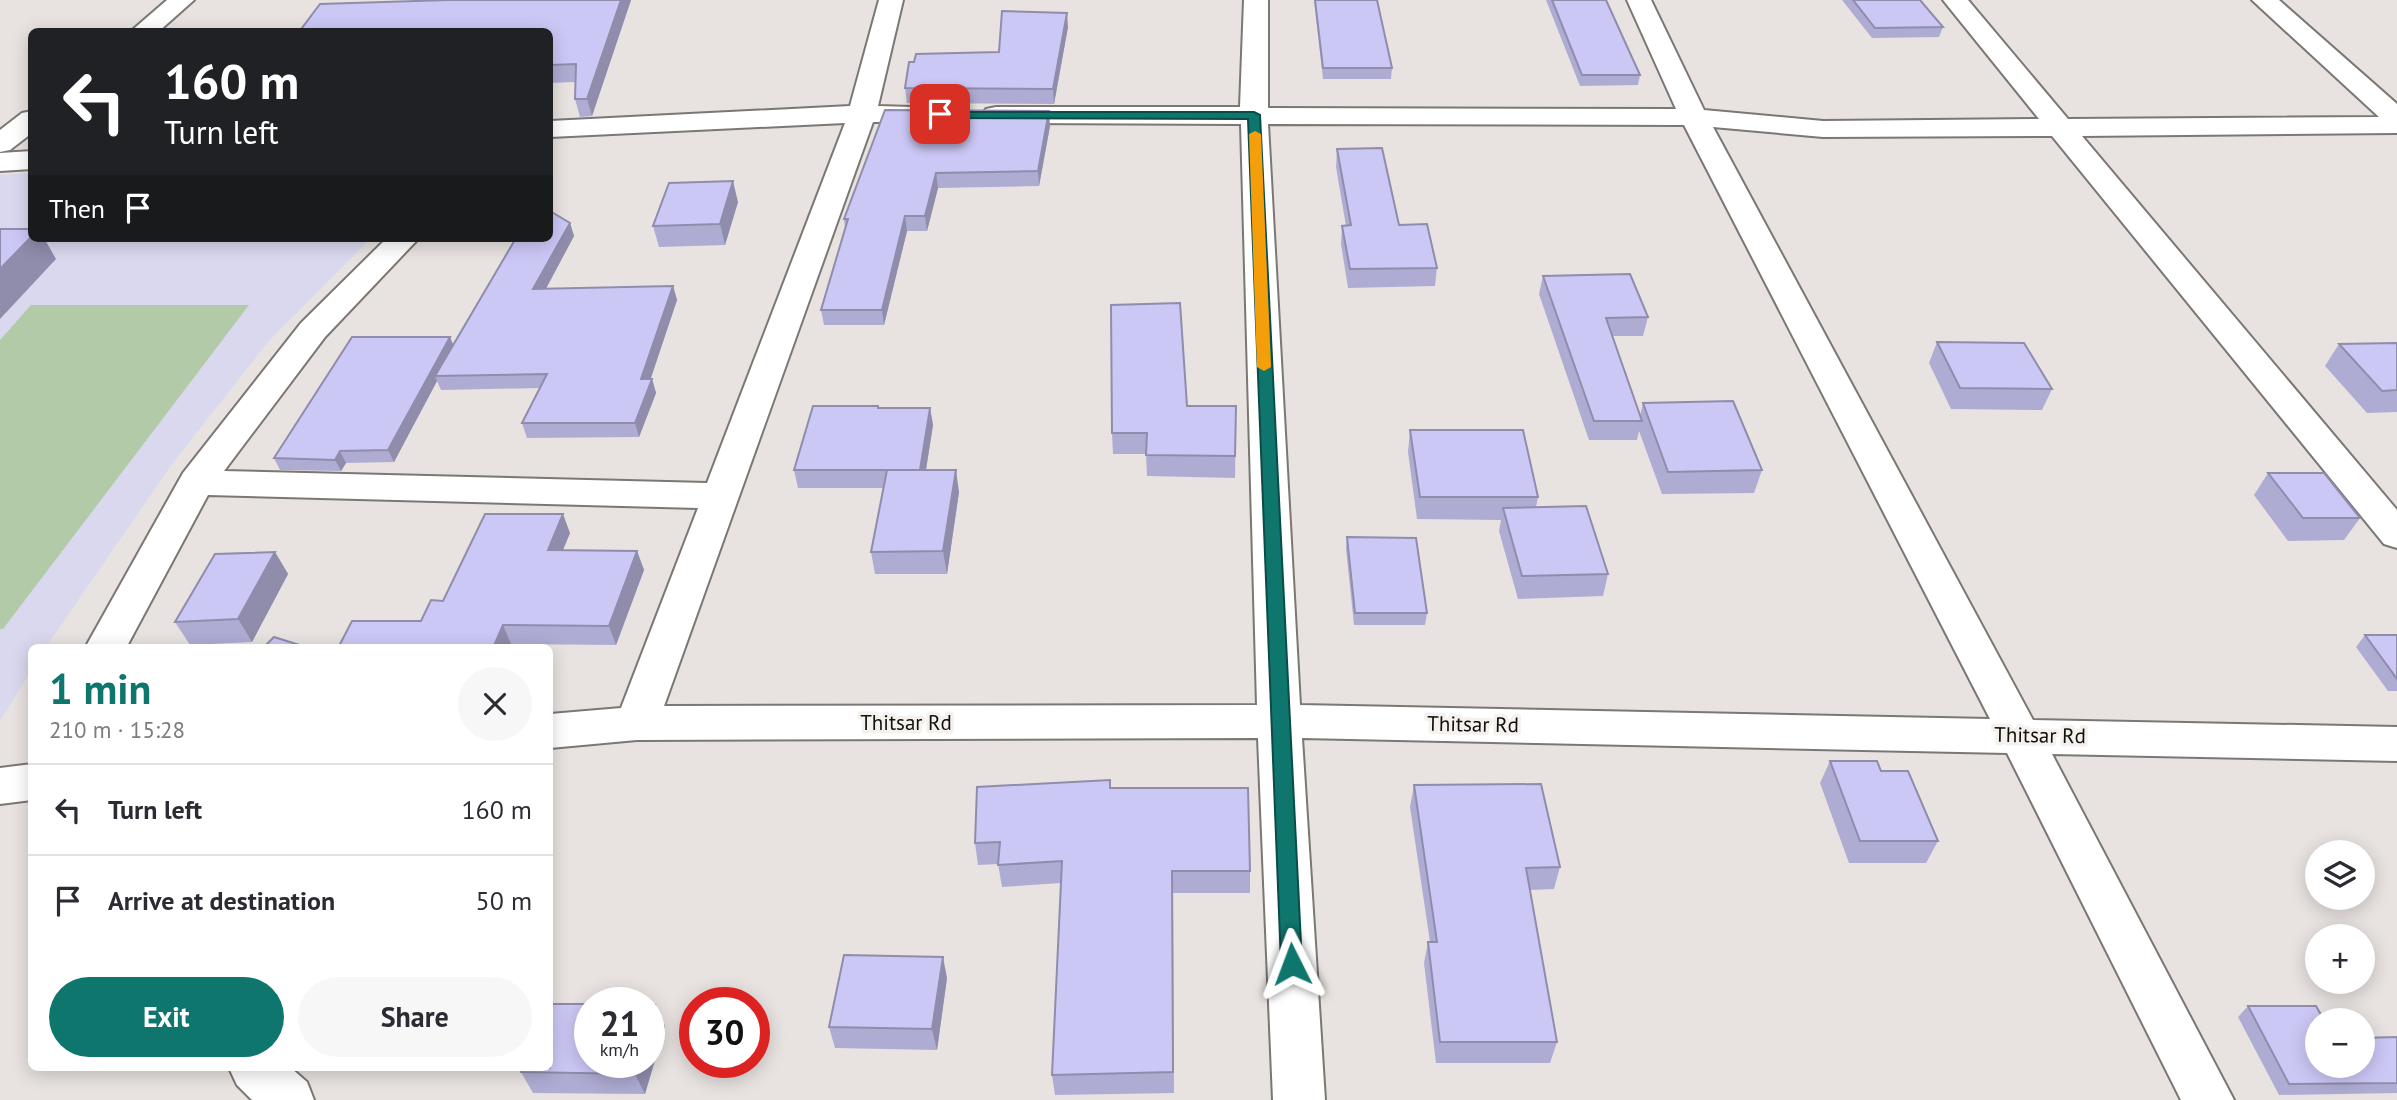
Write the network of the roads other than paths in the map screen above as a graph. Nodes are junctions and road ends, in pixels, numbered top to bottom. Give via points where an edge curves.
1 (183, 0) edge
2 (891, 0) edge
3 (1256, 0) edge
4 (1639, 0) edge
5 (1955, 0) edge
6 (2264, 0) edge
7 (147, 28) edge
8 (862, 114) junction
9 (1254, 115) junction
10 (1694, 117) junction
11 (2397, 118) edge
12 (28, 122) edge
13 (2397, 125) edge
14 (2061, 128) junction
15 (553, 129) edge
16 (0, 144) edge
17 (28, 160) edge
18 (0, 162) edge
19 (400, 242) edge
20 (197, 482) junction
21 (720, 496) junction
22 (2397, 535) edge
23 (107, 644) edge
24 (1279, 721) junction
25 (637, 723) junction
26 (553, 731) edge
27 (2020, 735) junction
28 (2397, 744) edge
29 (28, 782) edge
30 (0, 786) edge
31 (258, 1071) edge
32 (288, 1100) edge
33 (1299, 1100) edge
34 (2208, 1100) edge

1 - 7 street
2 - 8 street
3 - 9 street
4 - 10 street
5 - 14 street
6 - 11 street
8 - 9 street
8 - 15 street
8 - 21 street
9 - 10 street
9 - 24 street
10 - 14 street via 1823,129
10 - 27 street
12 - 16 street
13 - 14 street
14 - 22 street
17 - 18 street
19 - 20 street via 313,330
20 - 21 street
20 - 23 street
21 - 25 street
24 - 25 street, Thitsar Rd
24 - 27 street, Thitsar Rd
24 - 33 street
25 - 26 street, Thitsar Rd
27 - 28 street, Thitsar Rd
27 - 34 street
29 - 30 street
31 - 32 street

